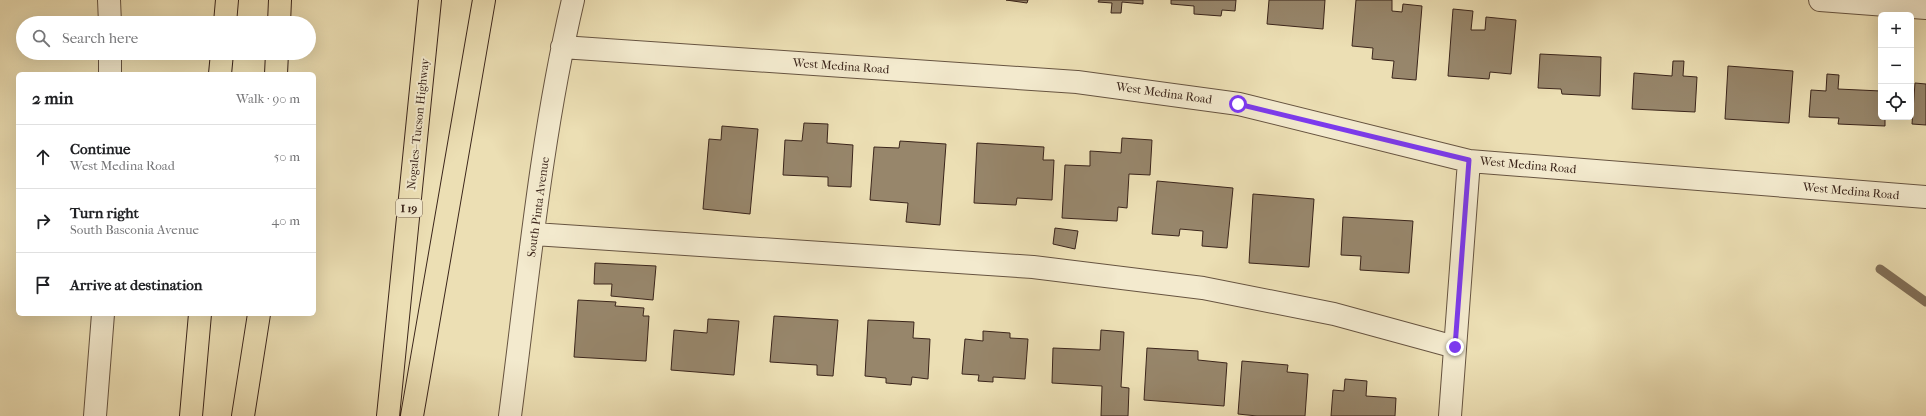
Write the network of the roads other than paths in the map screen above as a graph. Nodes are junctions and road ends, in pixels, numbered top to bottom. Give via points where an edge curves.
1 (109, 0) edge
2 (226, 0) edge
3 (280, 0) edge
4 (430, 0) edge
5 (484, 0) edge
6 (573, 0) edge
7 (1820, 0) edge
8 (1926, 8) edge
9 (110, 16) edge
10 (225, 16) edge
11 (279, 16) edge
12 (562, 47) junction
13 (110, 60) edge
14 (221, 60) edge
15 (277, 60) edge
16 (110, 72) edge
17 (220, 72) edge
18 (276, 72) edge
19 (1469, 160) junction
20 (1926, 197) edge
21 (534, 234) junction
22 (103, 316) edge
23 (200, 316) edge
24 (259, 316) edge
25 (1455, 347) junction
26 (96, 416) edge
27 (192, 416) edge
28 (243, 416) edge
29 (388, 416) edge
30 (412, 416) edge
31 (510, 416) edge
32 (1450, 416) edge

1 - 9 street
2 - 10 highway
3 - 11 highway
4 - 29 highway, Nogales–Tucson Highway / I 19
5 - 30 highway
6 - 12 street, South Pinta Avenue
7 - 8 street
12 - 19 street, West Medina Road via 1077,82 1238,104
12 - 21 street, South Pinta Avenue
13 - 16 street
14 - 17 highway
15 - 18 highway
19 - 20 street, West Medina Road
19 - 25 street
21 - 25 street via 1033,268 1203,288 1334,314
21 - 31 street, South Pinta Avenue
22 - 26 street
23 - 27 highway
24 - 28 highway
25 - 32 street

